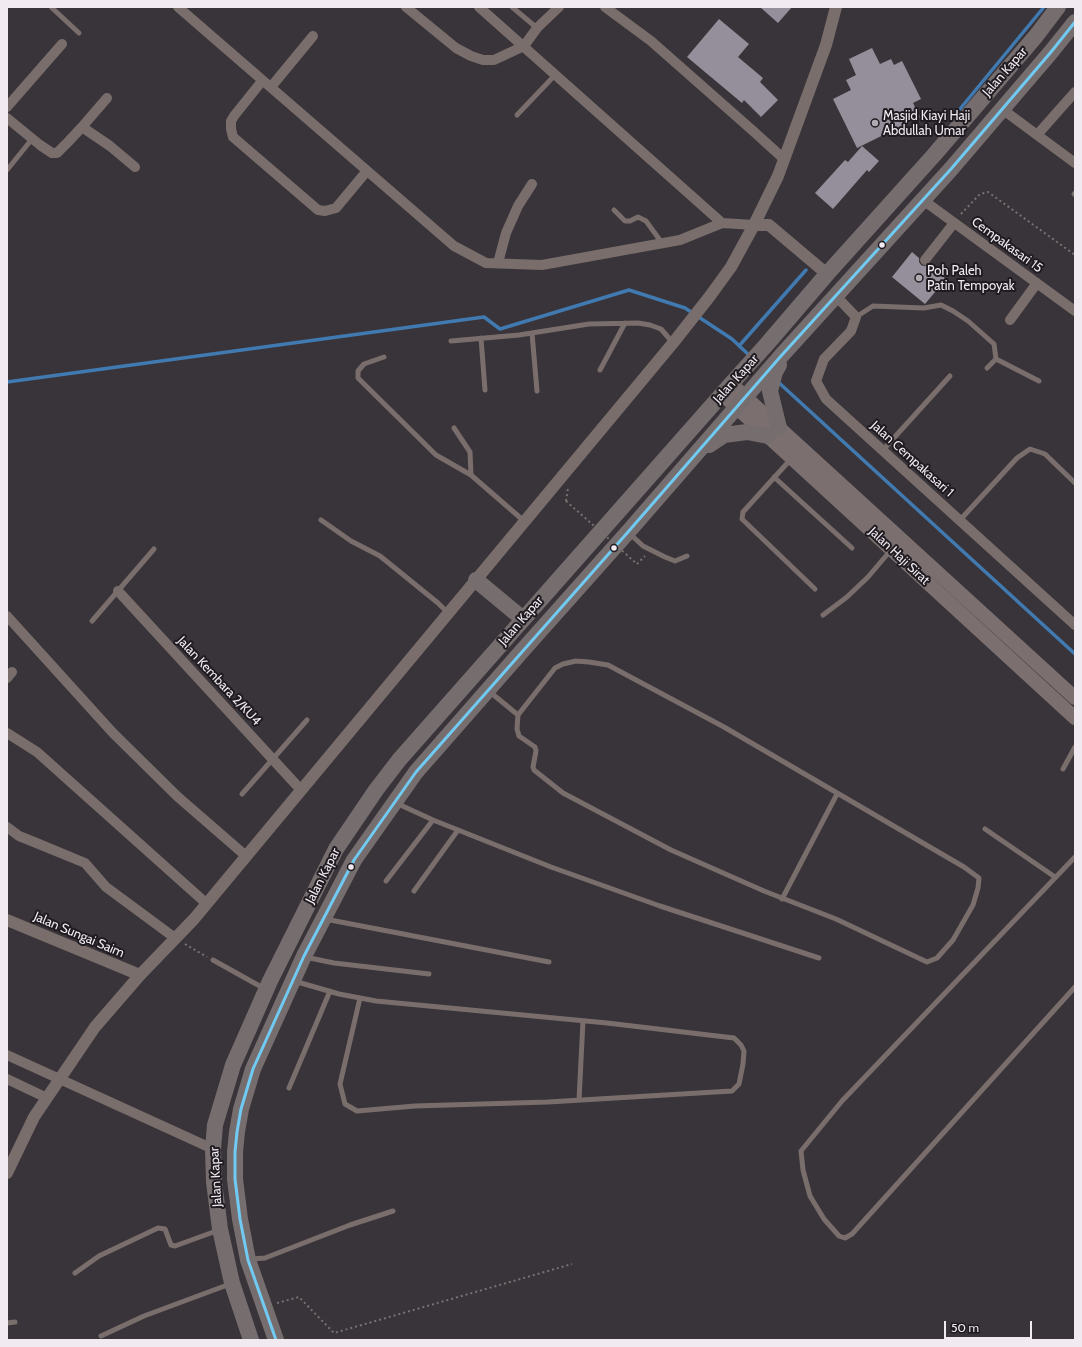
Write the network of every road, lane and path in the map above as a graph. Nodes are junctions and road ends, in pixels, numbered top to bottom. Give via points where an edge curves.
1 (51, 7) edge
2 (178, 7) edge
3 (406, 7) edge
4 (479, 7) edge
5 (512, 7) edge
6 (559, 7) edge
7 (605, 7) edge
8 (836, 7) edge
9 (1058, 7) edge
10 (537, 28) junction
11 (1073, 28) edge
12 (80, 32) dead end
13 (313, 36) dead end
14 (62, 44) dead end
15 (524, 46) junction
16 (556, 74) junction
17 (266, 84) junction
18 (1075, 92) edge
19 (107, 98) dead end
20 (7, 107) edge
21 (1002, 109) junction
22 (517, 115) dead end
23 (7, 118) edge
24 (82, 127) junction
25 (1037, 135) junction
26 (32, 138) junction
27 (784, 159) junction
28 (1075, 163) edge
29 (135, 167) dead end
30 (7, 170) edge
31 (366, 172) junction
32 (532, 184) dead end
33 (923, 200) junction
34 (614, 210) dead end
35 (722, 223) junction
36 (954, 223) junction
37 (754, 225) junction
38 (662, 243) junction
39 (1075, 255) edge
40 (925, 260) dead end
41 (498, 263) junction
42 (827, 274) junction
43 (1037, 283) junction
44 (836, 296) junction
45 (1075, 310) edge
46 (856, 317) junction
47 (1010, 320) dead end
48 (625, 323) junction
49 (532, 333) junction
50 (481, 338) junction
51 (451, 341) dead end
52 (673, 342) junction
53 (784, 353) junction
54 (384, 357) dead end
55 (996, 359) junction
56 (987, 368) dead end
57 (600, 370) dead end
58 (950, 376) dead end
59 (1038, 381) dead end
60 (764, 387) junction
61 (726, 389) junction
62 (485, 390) dead end
63 (537, 391) dead end
64 (741, 402) junction
65 (454, 428) dead end
66 (774, 432) junction
67 (883, 450) junction
68 (694, 456) junction
69 (792, 458) junction
70 (470, 475) junction
71 (774, 477) junction
72 (1075, 483) edge
73 (566, 501) dead end
74 (612, 518) junction
75 (320, 520) dead end
76 (960, 520) junction
77 (524, 521) junction
78 (628, 532) junction
79 (852, 548) dead end
80 (154, 549) dead end
81 (892, 550) junction
82 (687, 556) dead end
83 (637, 564) dead end
84 (476, 580) junction
85 (815, 589) dead end
86 (118, 591) junction
87 (448, 613) junction
88 (823, 615) dead end
89 (7, 616) edge
90 (523, 619) junction
91 (92, 621) dead end
92 (1075, 625) edge
93 (488, 690) junction
94 (1075, 698) edge
95 (518, 715) junction
96 (1075, 718) edge
97 (307, 720) dead end
98 (7, 733) edge
99 (1075, 747) edge
100 (273, 759) junction
101 (1063, 769) dead end
102 (301, 790) junction
103 (242, 794) dead end
104 (837, 794) junction
105 (395, 803) junction
106 (433, 820) junction
107 (7, 827) edge
108 (985, 829) dead end
109 (458, 830) junction
110 (246, 856) junction
111 (1075, 856) edge
112 (1055, 877) junction
113 (386, 881) dead end
114 (414, 891) dead end
115 (782, 898) junction
116 (207, 904) junction
117 (324, 919) junction
118 (7, 920) edge
119 (175, 938) junction
120 (304, 956) junction
121 (819, 958) dead end
122 (213, 960) joint
123 (549, 962) dead end
124 (429, 974) dead end
125 (140, 975) junction
126 (293, 980) junction
127 (1075, 987) edge
128 (266, 990) junction
129 (330, 991) junction
130 (360, 998) junction
131 (583, 1021) junction
132 (7, 1055) edge
133 (60, 1078) junction
134 (7, 1079) edge
135 (289, 1088) dead end
136 (47, 1098) junction
137 (579, 1100) junction
138 (213, 1149) junction
139 (7, 1174) edge
140 (392, 1211) dead end
141 (220, 1229) junction
142 (248, 1260) junction
143 (572, 1264) dead end
144 (75, 1274) dead end
145 (232, 1283) junction
146 (265, 1307) junction
147 (15, 1322) dead end
148 (7, 1323) edge
149 (101, 1336) dead end
150 (251, 1340) edge
151 (276, 1340) edge

1 - 12 lane
2 - 17 street
3 - 15 street via 456,48 483,60 494,60
4 - 15 street
5 - 10 lane
6 - 10 street
7 - 27 street via 651,42
8 - 27 street via 826,45
9 - 42 highway, Jalan Kapar via 934,155
10 - 15 street
11 - 21 highway, Jalan Kapar
13 - 17 street
14 - 20 street
15 - 16 street
16 - 22 lane
16 - 35 street
17 - 31 street
17 - 31 street via 234,116 231,121 233,137 318,210 336,208
18 - 25 street
19 - 24 street
21 - 25 street
21 - 33 highway, Jalan Kapar
23 - 26 street
24 - 26 street via 57,153 52,153
24 - 29 street
25 - 28 street
26 - 30 lane
27 - 37 street
31 - 41 street via 454,246 486,263
32 - 41 street via 518,206 506,233
33 - 36 street, Cempakasari 15
33 - 44 highway, Jalan Kapar
34 - 38 lane via 625,220 630,221 638,217 646,221
35 - 37 street
35 - 38 street via 680,240
36 - 39 path via 980,194 988,192
36 - 40 street
36 - 43 street, Cempakasari 15
37 - 42 street via 769,225
37 - 52 street via 731,267
38 - 41 street via 542,265
42 - 61 highway, Jalan Kapar
43 - 45 street, Cempakasari 15
43 - 47 street
44 - 46 street
44 - 53 highway, Jalan Kapar
46 - 55 lane via 872,306 924,308 940,305 968,321 994,344
46 - 67 street, Jalan Cempakasari 1 via 851,331 824,359 816,381 826,399
48 - 49 lane via 589,324
48 - 52 lane via 650,325 661,330
48 - 57 lane
49 - 50 lane
49 - 63 lane
50 - 51 lane
50 - 62 lane
52 - 77 street
53 - 60 highway, Jalan Kapar
53 - 60 highway
54 - 70 lane via 364,364 358,371 358,378 436,455
55 - 56 lane
55 - 59 lane
58 - 67 lane
60 - 64 highway, Jalan Kapar
60 - 66 highway
61 - 64 main road, Jalan Haji Sirat
61 - 74 highway, Jalan Kapar
64 - 66 main road, Jalan Haji Sirat
64 - 68 highway, Jalan Kapar
65 - 70 lane via 470,452
66 - 68 highway via 724,435
66 - 69 main road, Jalan Haji Sirat
66 - 94 main road, Jalan Haji Sirat
67 - 76 street, Jalan Cempakasari 1
68 - 78 highway, Jalan Kapar
69 - 71 lane
69 - 81 main road, Jalan Haji Sirat
70 - 77 lane
71 - 79 lane
71 - 85 lane via 743,512 742,519
72 - 76 lane via 1045,454 1030,449 1017,458
73 - 83 path, bridge
74 - 78 highway
74 - 90 highway, Jalan Kapar
75 - 87 lane via 351,541 380,556 438,602
76 - 92 street, Jalan Cempakasari 1
77 - 84 street
78 - 82 lane via 644,546 665,557 675,561
78 - 93 highway, Jalan Kapar
80 - 86 lane
81 - 88 lane via 847,596
81 - 96 main road, Jalan Haji Sirat
84 - 87 street
84 - 90 highway
86 - 91 lane
86 - 100 street, Jalan Kembara 2/KU4
87 - 102 street
89 - 110 street via 113,733 178,797
90 - 128 highway, Jalan Kapar via 399,760 363,810 336,849
93 - 95 lane
93 - 105 highway, Jalan Kapar via 416,772
95 - 104 lane via 555,668 576,661 608,665 724,728
95 - 115 lane via 519,736 535,747 532,767 563,793 671,850
97 - 100 lane
98 - 116 street via 37,752
99 - 101 lane
100 - 102 street, Jalan Kembara 2/KU4
100 - 103 lane
102 - 110 street
104 - 115 lane
104 - 115 lane via 964,867 978,878 973,905 953,940 938,958 927,962 836,919
105 - 106 lane
105 - 117 highway, Jalan Kapar via 354,860
106 - 109 lane
106 - 113 lane
107 - 119 street via 19,836 85,863 106,887
108 - 112 lane
109 - 114 lane
109 - 121 lane via 660,906
110 - 116 street
111 - 112 lane
112 - 127 lane via 842,1101 801,1151 810,1196 824,1219 839,1236 845,1238 852,1234
116 - 119 street
117 - 120 highway, Jalan Kapar
117 - 123 lane
118 - 125 street, Jalan Sungai Saim
119 - 122 path
119 - 125 street
120 - 124 lane via 334,963
120 - 126 highway, Jalan Kapar
122 - 128 lane
125 - 133 street via 95,1027
126 - 129 lane
126 - 142 highway, Jalan Kapar via 253,1070 237,1132 235,1179
128 - 138 highway, Jalan Kapar via 233,1065 216,1125
129 - 130 lane
129 - 135 lane
130 - 131 lane
130 - 137 lane via 340,1084 345,1104 358,1111 415,1106
131 - 137 lane
131 - 137 lane via 734,1038 744,1051 739,1084 732,1091
132 - 133 street
133 - 136 street
133 - 138 street
134 - 136 street
136 - 139 street via 34,1117
138 - 141 highway, Jalan Kapar
140 - 142 lane via 265,1258
141 - 144 lane via 175,1246 171,1244 165,1229 158,1228 99,1256
141 - 145 highway, Jalan Kapar
142 - 146 highway, Jalan Kapar
143 - 146 path via 334,1333 299,1297
145 - 149 lane via 144,1316
145 - 150 highway, Jalan Kapar
146 - 151 highway, Jalan Kapar
147 - 148 lane

